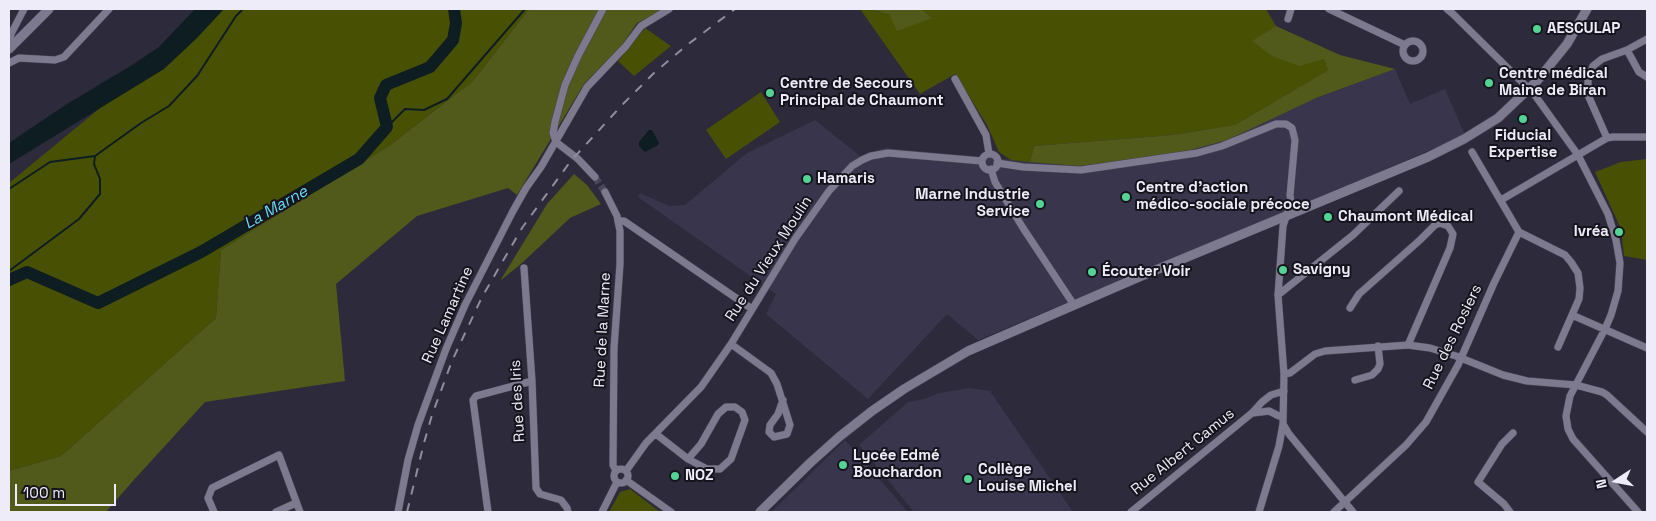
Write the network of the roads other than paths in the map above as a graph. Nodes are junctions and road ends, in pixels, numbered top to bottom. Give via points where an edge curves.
1 (24, 9) edge
2 (49, 9) edge
3 (109, 9) edge
4 (603, 9) edge
5 (669, 9) edge
6 (1291, 9) edge
7 (1329, 9) edge
8 (1447, 9) edge
9 (1587, 9) edge
10 (1288, 19) dead end
11 (1647, 39) edge
12 (1405, 45) dead end
13 (11, 47) edge
14 (1627, 50) junction
15 (9, 63) edge
16 (1647, 77) edge
17 (955, 79) dead end
18 (1529, 90) junction
19 (1647, 137) edge
20 (1607, 138) junction
21 (556, 142) junction
22 (1472, 152) dead end
23 (989, 154) junction
24 (1578, 155) junction
25 (982, 162) junction
26 (997, 163) junction
27 (991, 169) junction
28 (595, 177) tunnel mouth
29 (1399, 191) dead end
30 (605, 192) tunnel mouth
31 (1501, 200) junction
32 (1285, 216) junction
33 (619, 221) junction
34 (1520, 232) junction
35 (524, 268) dead end
36 (1278, 295) junction
37 (1074, 304) junction
38 (1350, 308) dead end
39 (752, 309) junction
40 (1572, 315) junction
41 (1605, 329) junction
42 (731, 344) junction
43 (1408, 345) junction
44 (1378, 346) junction
45 (1558, 347) dead end
46 (1647, 348) edge
47 (1461, 358) junction
48 (1284, 374) junction
49 (1355, 380) dead end
50 (532, 381) junction
51 (1576, 385) junction
52 (1284, 391) junction
53 (782, 400) junction
54 (1265, 401) junction
55 (1269, 411) junction
56 (1252, 413) junction
57 (1283, 416) junction
58 (1283, 424) junction
59 (1513, 432) dead end
60 (1647, 432) edge
61 (656, 434) junction
62 (688, 459) junction
63 (616, 471) junction
64 (626, 471) junction
65 (626, 480) junction
66 (617, 482) junction
67 (296, 502) junction
68 (1345, 502) junction
69 (214, 512) edge
70 (276, 512) edge
71 (300, 512) edge
72 (398, 512) edge
73 (488, 512) edge
74 (568, 512) edge
75 (602, 512) edge
76 (671, 512) edge
77 (760, 512) edge
78 (1131, 512) edge
79 (1259, 512) edge
80 (1334, 512) edge
81 (1353, 512) edge
82 (1510, 512) edge
83 (1638, 512) edge

1 - 13 street via 11,34
2 - 13 street
3 - 15 street via 64,57 55,60 19,58
4 - 21 street via 565,84 553,133
5 - 21 street, Rue Lamartine via 641,26 587,87
6 - 10 street
7 - 12 street
8 - 18 street
9 - 18 street via 1567,44
11 - 14 street
14 - 16 street via 1639,72
14 - 20 street via 1602,58 1593,66 1588,79 1588,95
17 - 23 street via 986,135
18 - 24 street
18 - 32 street via 1498,118 1464,139
19 - 20 street
20 - 24 street
21 - 28 street
21 - 72 street, Rue Lamartine via 513,211 456,326 418,425
22 - 31 street
23 - 25 street
23 - 26 street via 996,157
24 - 31 street
24 - 41 street via 1608,214 1620,263 1618,291
25 - 27 street via 985,168
25 - 39 street, Rue du Vieux Moulin via 888,153 852,166 829,191 795,239
26 - 27 street
26 - 32 street via 1081,170 1132,164 1222,146 1276,124 1286,124 1292,128 1295,140 1291,202
27 - 37 street via 995,182
29 - 36 street via 1353,235
30 - 33 street, Rue de la Marne
31 - 34 street
32 - 36 street
32 - 37 street
33 - 39 street via 624,221
33 - 63 street, Rue de la Marne via 620,264 614,348 613,465
34 - 40 street via 1559,251 1575,267 1580,288
34 - 47 street, Rue des Rosiers
35 - 50 street, Rue des Iris
36 - 48 street
37 - 77 street via 968,351 904,389 839,437
38 - 43 street via 1359,294 1435,225 1448,226 1453,234 1452,243
39 - 42 street, Rue du Vieux Moulin
40 - 41 street
40 - 45 street
41 - 46 street
41 - 51 street
42 - 53 street via 772,374
42 - 61 street, Rue du Vieux Moulin via 701,387
43 - 44 street
43 - 47 street via 1441,350
44 - 48 street via 1324,351
44 - 49 street via 1378,369 1372,375
47 - 51 street via 1527,381
47 - 68 street, Rue des Rosiers via 1420,430
48 - 52 street
50 - 73 street via 476,396 473,400
50 - 74 street, Rue des Iris via 536,488 540,494 561,500
51 - 60 street via 1607,395
51 - 83 street via 1566,416 1568,429 1573,439
52 - 54 street, Rue Albert Camus
52 - 57 street
53 - 53 street via 770,425 769,432 774,437 787,434 790,425
54 - 55 street
54 - 56 street, Rue Albert Camus
55 - 56 street
55 - 57 street
56 - 78 street, Rue Albert Camus
57 - 58 street
58 - 68 street
58 - 79 street
59 - 82 street via 1478,482
61 - 62 street
61 - 64 street, Rue du Vieux Moulin
62 - 62 street via 707,469 720,469 726,465 745,420 742,412 734,406 726,407
63 - 64 street
63 - 66 street via 614,477
64 - 65 street
65 - 66 street
65 - 76 street
66 - 75 street
67 - 69 street via 279,455 212,488 208,498
67 - 70 street
67 - 71 street
68 - 80 street, Rue des Rosiers
68 - 81 street

